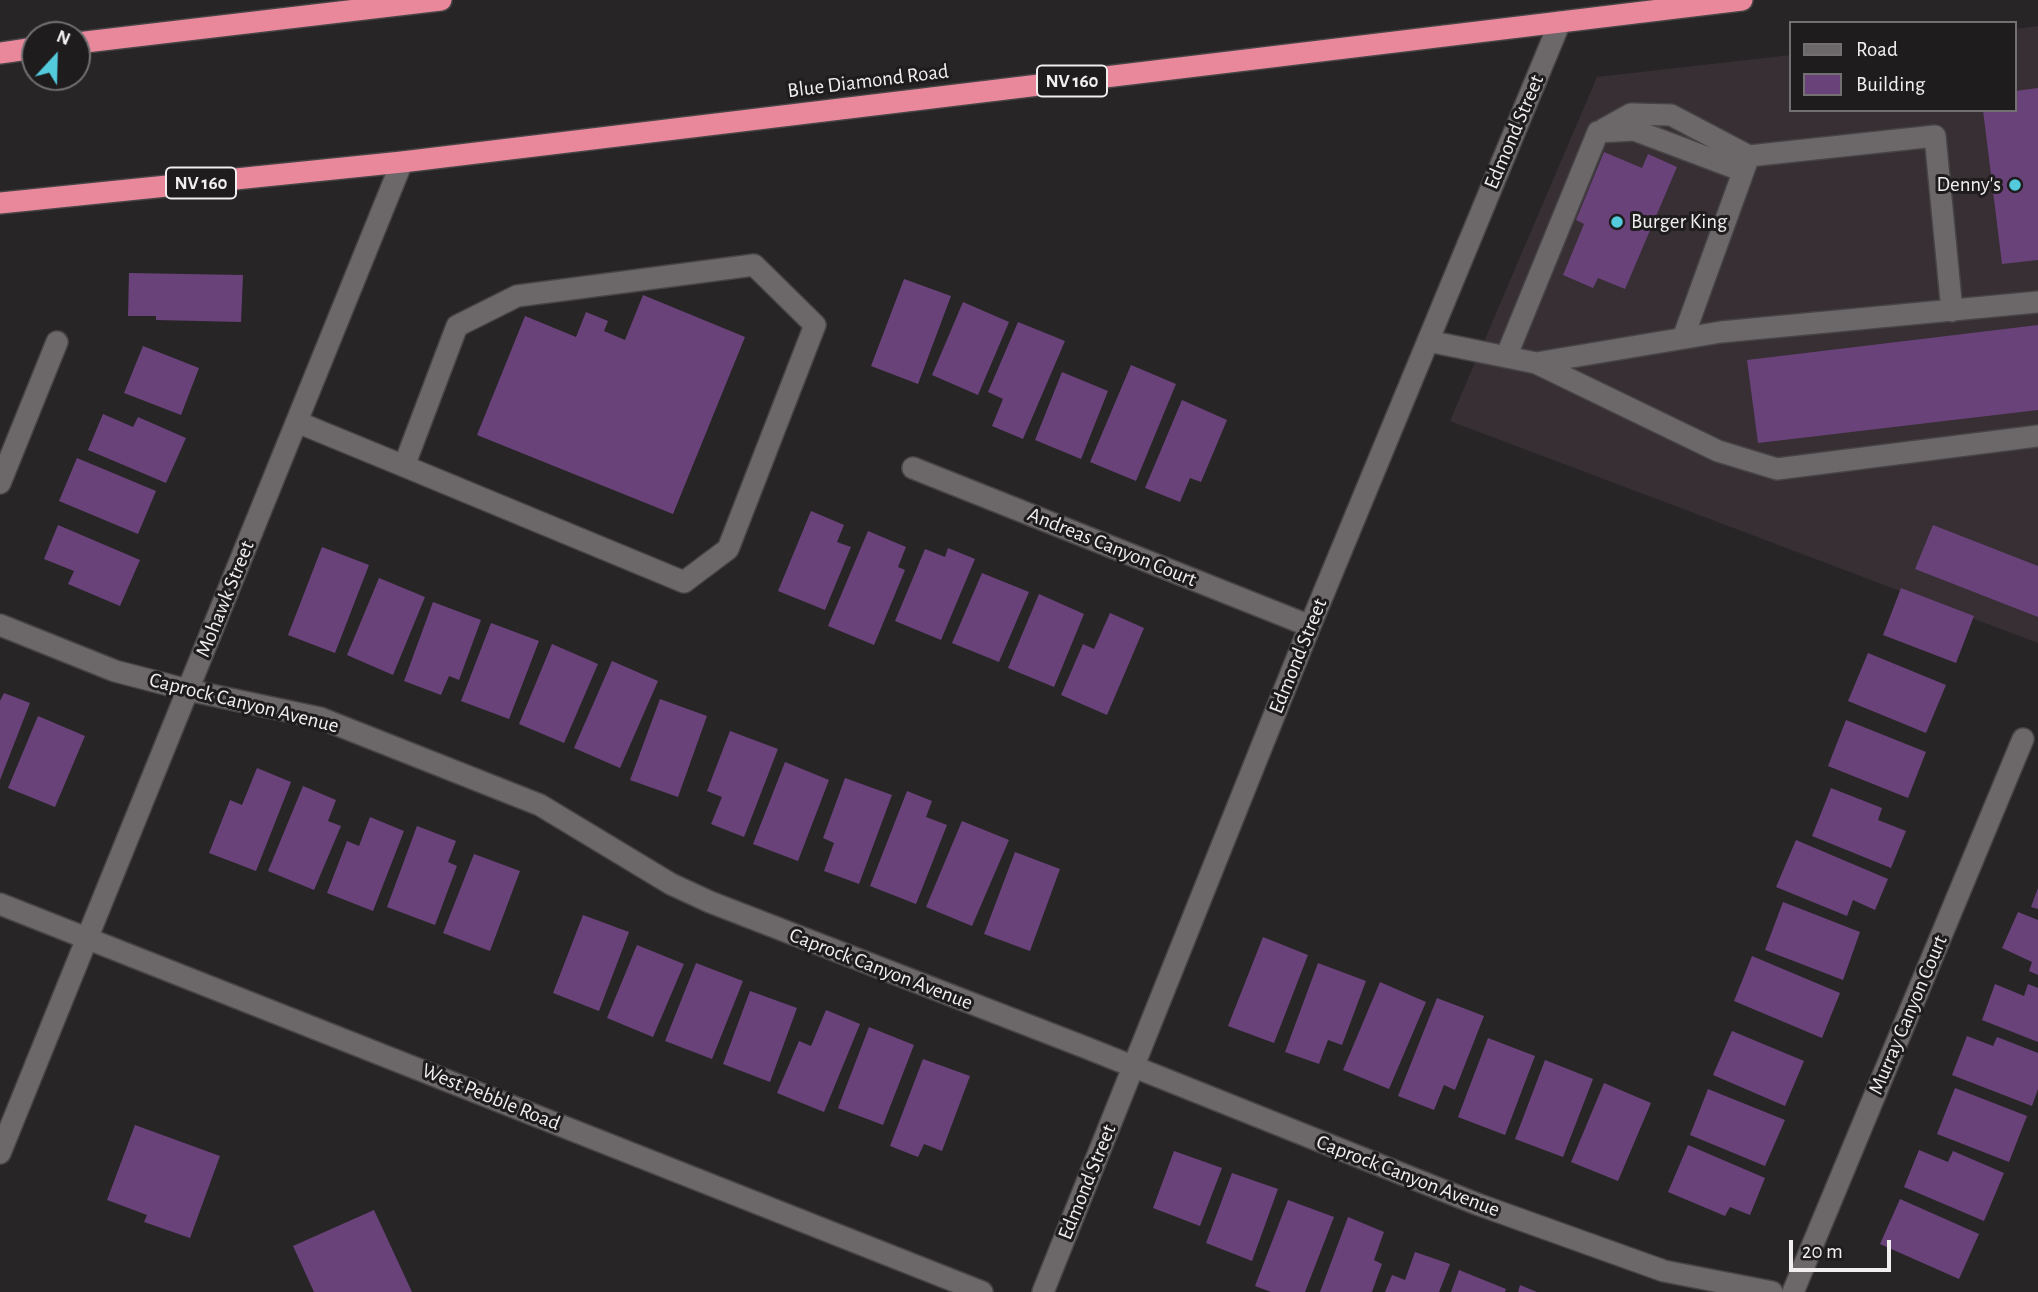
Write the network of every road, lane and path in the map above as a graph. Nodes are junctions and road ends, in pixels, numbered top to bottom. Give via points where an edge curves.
1 (441, 0) edge
2 (1742, 0) edge
3 (1560, 22) junction
4 (91, 41) edge
5 (21, 50) edge
6 (1, 53) edge
7 (402, 162) junction
8 (1746, 163) junction
9 (0, 203) edge
10 (2038, 302) edge
11 (1952, 311) junction
12 (1683, 338) junction
13 (1427, 341) junction
14 (57, 342) dead end
15 (1506, 357) junction
16 (1535, 363) junction
17 (297, 422) junction
18 (2038, 436) edge
19 (404, 466) junction
20 (914, 468) dead end
21 (0, 483) edge
22 (0, 625) edge
23 (1310, 626) junction
24 (188, 690) junction
25 (2024, 739) dead end
26 (0, 904) edge
27 (88, 937) junction
28 (1133, 1067) junction
29 (0, 1153) edge
30 (982, 1292) edge
31 (1043, 1292) edge
32 (1772, 1292) edge
33 (1793, 1292) edge

1 - 4 highway
2 - 3 highway, Blue Diamond Road / NV 160
3 - 7 highway, Blue Diamond Road / NV 160
3 - 13 street, Edmond Street
5 - 6 highway
7 - 9 highway, Blue Diamond Road / NV 160
7 - 17 street, Mohawk Street
8 - 11 street via 1935,136
8 - 12 street
8 - 15 street via 1634,130 1598,132
10 - 11 street
11 - 12 street
12 - 16 street
13 - 15 street
13 - 23 street, Edmond Street
14 - 21 street
15 - 16 street
16 - 18 street via 1718,451 1777,469
17 - 19 street
17 - 24 street, Mohawk Street
19 - 19 street via 684,582 728,549 815,325 754,265 517,296 457,326
20 - 23 street, Andreas Canyon Court
22 - 24 street, Caprock Canyon Avenue via 115,671
23 - 28 street, Edmond Street
24 - 27 street, Mohawk Street
24 - 28 street, Caprock Canyon Avenue via 320,718 476,779 540,805 671,884 710,902
25 - 33 street, Murray Canyon Court
26 - 27 street, West Pebble Road
27 - 29 street, Mohawk Street
27 - 30 street, West Pebble Road
28 - 31 street, Edmond Street
28 - 32 street, Caprock Canyon Avenue via 1477,1205 1664,1272

